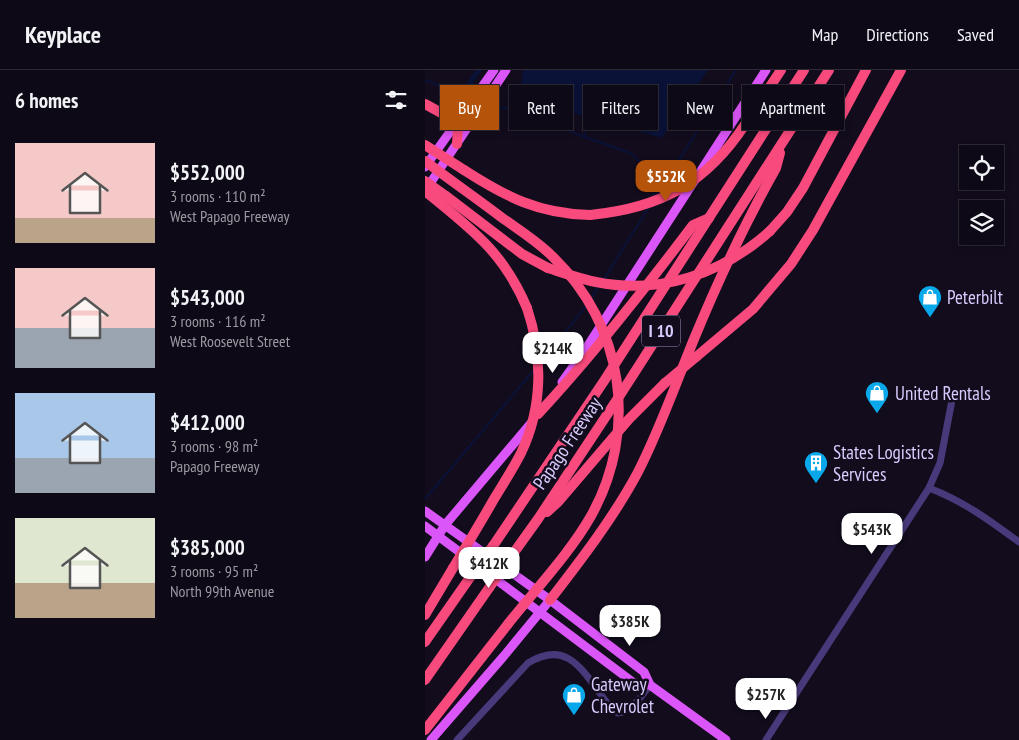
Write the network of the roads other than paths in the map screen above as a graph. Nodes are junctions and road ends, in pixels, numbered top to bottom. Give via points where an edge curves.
1 (494, 70) edge
2 (506, 70) edge
3 (766, 70) edge
4 (781, 70) edge
5 (804, 70) edge
6 (829, 70) edge
7 (866, 70) edge
8 (901, 70) edge
9 (483, 85) edge
10 (425, 104) edge
11 (440, 112) edge
12 (451, 130) edge
13 (457, 130) edge
14 (783, 143) junction
15 (457, 144) junction
16 (425, 145) edge
17 (425, 161) edge
18 (425, 167) edge
19 (425, 181) edge
20 (425, 191) edge
21 (443, 200) junction
22 (709, 217) junction
23 (953, 395) dead end
24 (538, 414) junction
25 (929, 488) junction
26 (426, 512) edge
27 (538, 519) junction
28 (445, 525) junction
29 (425, 526) edge
30 (437, 535) junction
31 (1019, 542) edge
32 (425, 557) edge
33 (550, 600) junction
34 (541, 612) junction
35 (425, 616) edge
36 (425, 642) edge
37 (425, 680) edge
38 (650, 685) junction
39 (425, 730) edge
40 (431, 740) edge
41 (457, 740) edge
42 (726, 740) edge
43 (766, 740) edge

1 - 9 main road
2 - 15 main road
3 - 24 main road via 587,347
4 - 16 highway, bridge via 724,154 684,187 660,200 633,208 590,215 524,204 493,189
5 - 22 highway, Papago Freeway / I 10
6 - 14 highway, Papago Freeway / I 10
7 - 21 highway, bridge via 787,212 769,231 732,259 707,272 671,283 642,286 579,278 548,268 522,254
8 - 27 highway, bridge via 791,264 753,309 665,383 629,419 558,502
10 - 11 highway
12 - 18 main road
13 - 15 highway
14 - 27 highway, Papago Freeway / I 10
14 - 33 highway via 776,168 723,273 637,472 618,507
15 - 20 main road
17 - 39 highway, bridge via 532,239 568,272 588,299 609,344 619,404 614,458 605,486 585,527
19 - 21 highway, bridge
20 - 21 highway
21 - 35 highway, bridge via 498,256 516,284 534,333 538,383 534,417 514,466
22 - 24 highway via 693,225 578,372
22 - 36 highway, Papago Freeway / I 10, bridge via 574,427
23 - 25 street via 942,457
24 - 28 main road
25 - 31 street via 953,497
25 - 43 street
26 - 28 main road
27 - 37 highway, Papago Freeway / I 10, bridge
28 - 30 main road
28 - 33 main road
29 - 30 main road
30 - 32 main road
30 - 34 main road
33 - 34 main road
33 - 38 main road via 644,672
34 - 38 main road via 635,682
34 - 40 main road
38 - 41 street via 630,708 618,713 571,659 558,655 542,656 528,663
38 - 42 main road

